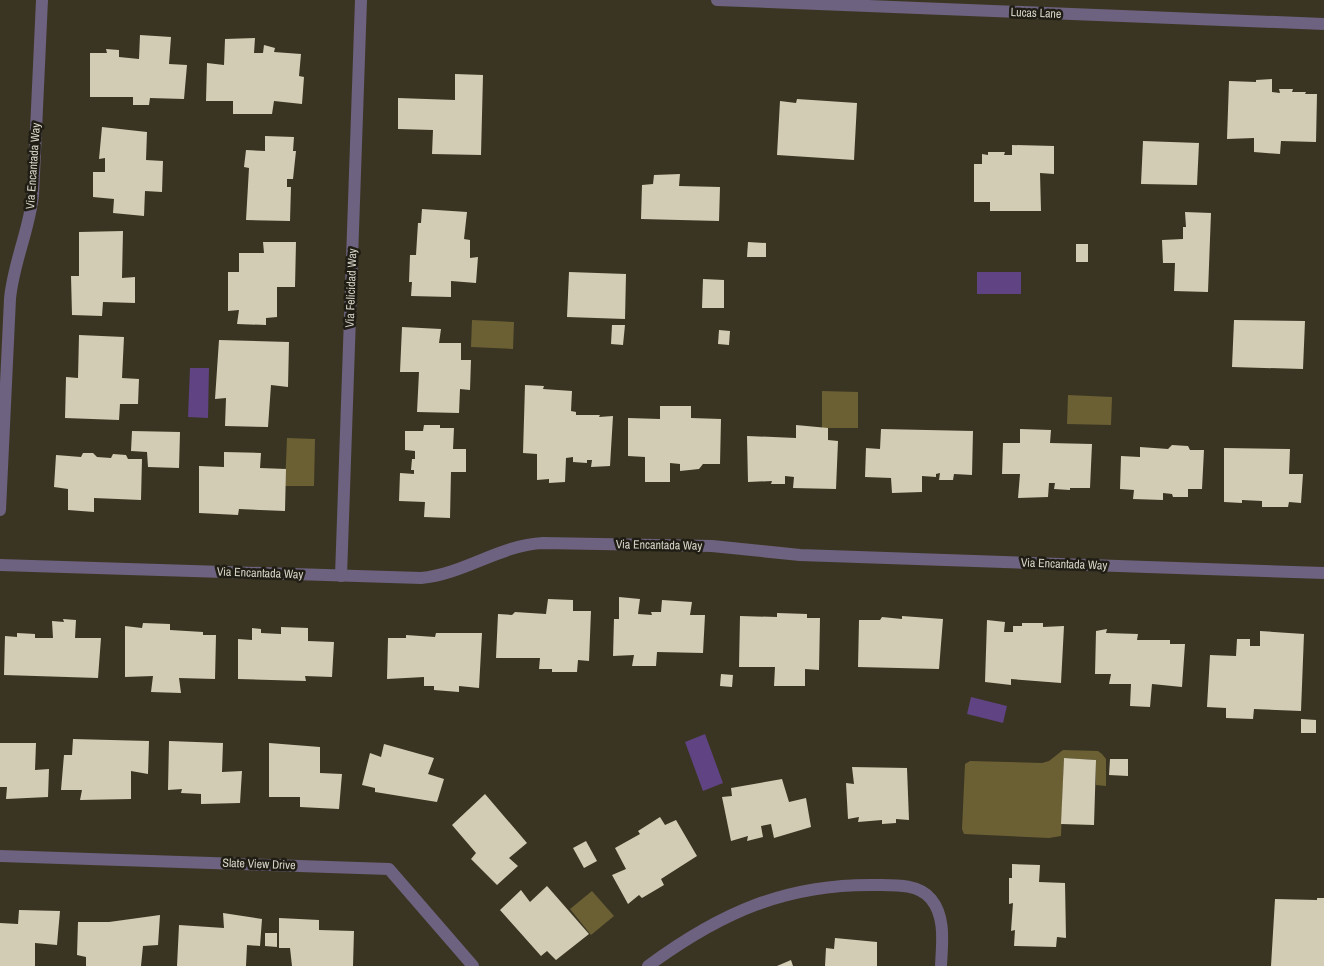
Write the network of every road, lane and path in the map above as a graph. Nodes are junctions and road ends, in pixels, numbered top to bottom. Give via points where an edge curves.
1 (42, 0) edge
2 (361, 0) edge
3 (717, 0) edge
4 (922, 4) edge
5 (1324, 24) edge
6 (0, 510) edge
7 (0, 565) edge
8 (1324, 573) edge
9 (341, 576) junction
10 (0, 856) edge
11 (473, 966) edge
12 (648, 966) edge
13 (941, 966) edge

1 - 6 street, Via Encantada Way via 33,195 10,299
2 - 9 street, Via Felicidad Way
3 - 4 street, Lucas Lane
4 - 5 street, Lucas Lane
7 - 9 street, Via Encantada Way
8 - 9 street, Via Encantada Way via 800,555 712,546 543,543 517,547 435,577
10 - 11 street, Slate View Drive via 389,868
12 - 13 street via 721,919 775,898 860,885 899,885 916,889 930,898 942,924

